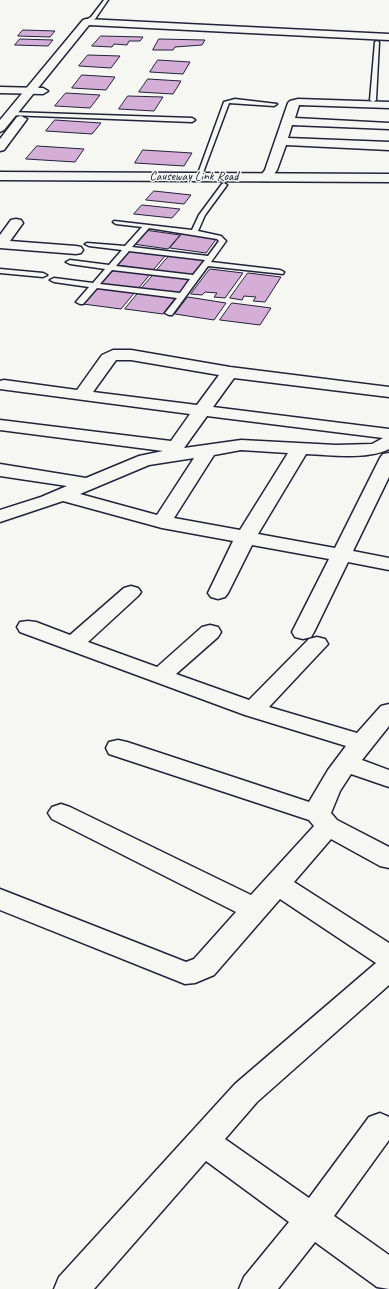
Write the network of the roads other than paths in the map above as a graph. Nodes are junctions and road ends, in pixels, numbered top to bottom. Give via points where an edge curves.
1 (106, 0) edge
2 (90, 24) junction
3 (389, 37) edge
4 (377, 42) junction
5 (389, 43) edge
6 (0, 90) edge
7 (29, 91) junction
8 (43, 91) junction
9 (373, 100) dead end
10 (357, 103) junction
11 (274, 104) dead end
12 (389, 105) edge
13 (10, 114) junction
14 (24, 114) junction
15 (192, 120) dead end
16 (289, 121) junction
17 (351, 124) junction
18 (389, 126) edge
19 (0, 128) edge
20 (281, 141) junction
21 (347, 144) junction
22 (389, 146) edge
23 (0, 147) edge
24 (0, 176) edge
25 (198, 178) junction
26 (265, 178) junction
27 (389, 178) edge
28 (389, 184) edge
29 (224, 185) junction
30 (0, 186) edge
31 (16, 222) dead end
32 (116, 222) dead end
33 (146, 227) junction
34 (194, 232) junction
35 (0, 244) edge
36 (127, 249) junction
37 (78, 252) junction
38 (208, 261) junction
39 (111, 267) junction
40 (0, 271) edge
41 (280, 272) dead end
42 (43, 275) dead end
43 (196, 278) junction
44 (54, 280) dead end
45 (95, 285) junction
46 (182, 296) junction
47 (80, 302) dead end
48 (169, 314) dead end
49 (230, 372) junction
50 (4, 385) dead end
51 (389, 392) edge
52 (82, 396) junction
53 (202, 412) junction
54 (0, 425) edge
55 (386, 437) edge
56 (300, 448) junction
57 (350, 449) junction
58 (208, 450) junction
59 (172, 451) junction
60 (389, 458) edge
61 (0, 470) edge
62 (87, 484) junction
63 (61, 495) junction
64 (0, 516) edge
65 (162, 522) junction
66 (246, 538) junction
67 (340, 555) junction
68 (389, 564) edge
69 (131, 592) dead end
70 (218, 593) dead end
71 (28, 627) dead end
72 (210, 632) dead end
73 (73, 644) junction
74 (160, 676) junction
75 (253, 710) junction
76 (389, 711) edge
77 (362, 743) junction
78 (118, 748) dead end
79 (347, 763) junction
80 (389, 779) edge
81 (61, 813) dead end
82 (323, 820) junction
83 (389, 859) edge
84 (277, 884) junction
85 (0, 899) edge
86 (256, 909) junction
87 (389, 957) edge
88 (389, 968) edge
89 (380, 1127) dead end
90 (203, 1141) junction
91 (312, 1220) junction
92 (389, 1275) edge
93 (71, 1289) edge
94 (256, 1289) edge

1 - 2 lane
2 - 3 street
2 - 4 street
2 - 7 street
2 - 8 street
4 - 5 street
4 - 9 lane
6 - 7 street
7 - 8 street
7 - 13 street
8 - 14 street
10 - 12 street
10 - 16 street via 294,103
10 - 17 street
11 - 25 lane via 228,102
13 - 14 lane
13 - 19 street
14 - 15 lane
14 - 23 street
16 - 17 street
16 - 20 street
17 - 18 street
17 - 21 street
20 - 21 street
20 - 26 street via 271,170
21 - 22 street
24 - 25 street, Causeway Link Road
25 - 26 street, Causeway Link Road
26 - 27 street, Causeway Link Road
28 - 29 street, Causeway Link Road
29 - 30 street, Causeway Link Road
29 - 34 lane via 202,215
31 - 35 street
32 - 33 lane
33 - 34 lane
33 - 36 lane
34 - 38 lane via 219,237 223,242
35 - 37 street
36 - 37 lane
36 - 38 lane
36 - 39 lane
37 - 39 lane
38 - 41 lane
38 - 43 lane
39 - 43 lane
39 - 45 lane
40 - 42 lane
43 - 46 lane
44 - 45 lane
45 - 46 lane
45 - 47 lane
46 - 48 lane
49 - 51 street
49 - 52 street via 131,355 113,355 108,358
49 - 53 street
50 - 52 street
52 - 53 street
53 - 55 street
53 - 59 street
54 - 59 street
55 - 57 street via 375,449
56 - 57 street
56 - 58 street via 241,445
56 - 66 street
57 - 60 street
58 - 59 street
58 - 65 street
59 - 62 street
60 - 67 street
61 - 62 street
62 - 63 street
63 - 64 street
63 - 65 street
65 - 66 street
66 - 67 street
66 - 70 street
67 - 68 street
67 - 75 street via 310,638
69 - 73 street
71 - 73 street
72 - 74 street
73 - 74 street
74 - 75 street
75 - 77 street
76 - 77 street
77 - 79 street
78 - 82 street
79 - 80 street
79 - 82 street via 319,804
81 - 86 street
82 - 83 street
82 - 84 street
84 - 86 street
84 - 87 street
85 - 86 street via 185,974 204,967
88 - 90 street via 246,1093
89 - 91 street
90 - 91 street
90 - 93 street
91 - 92 street
91 - 94 street

